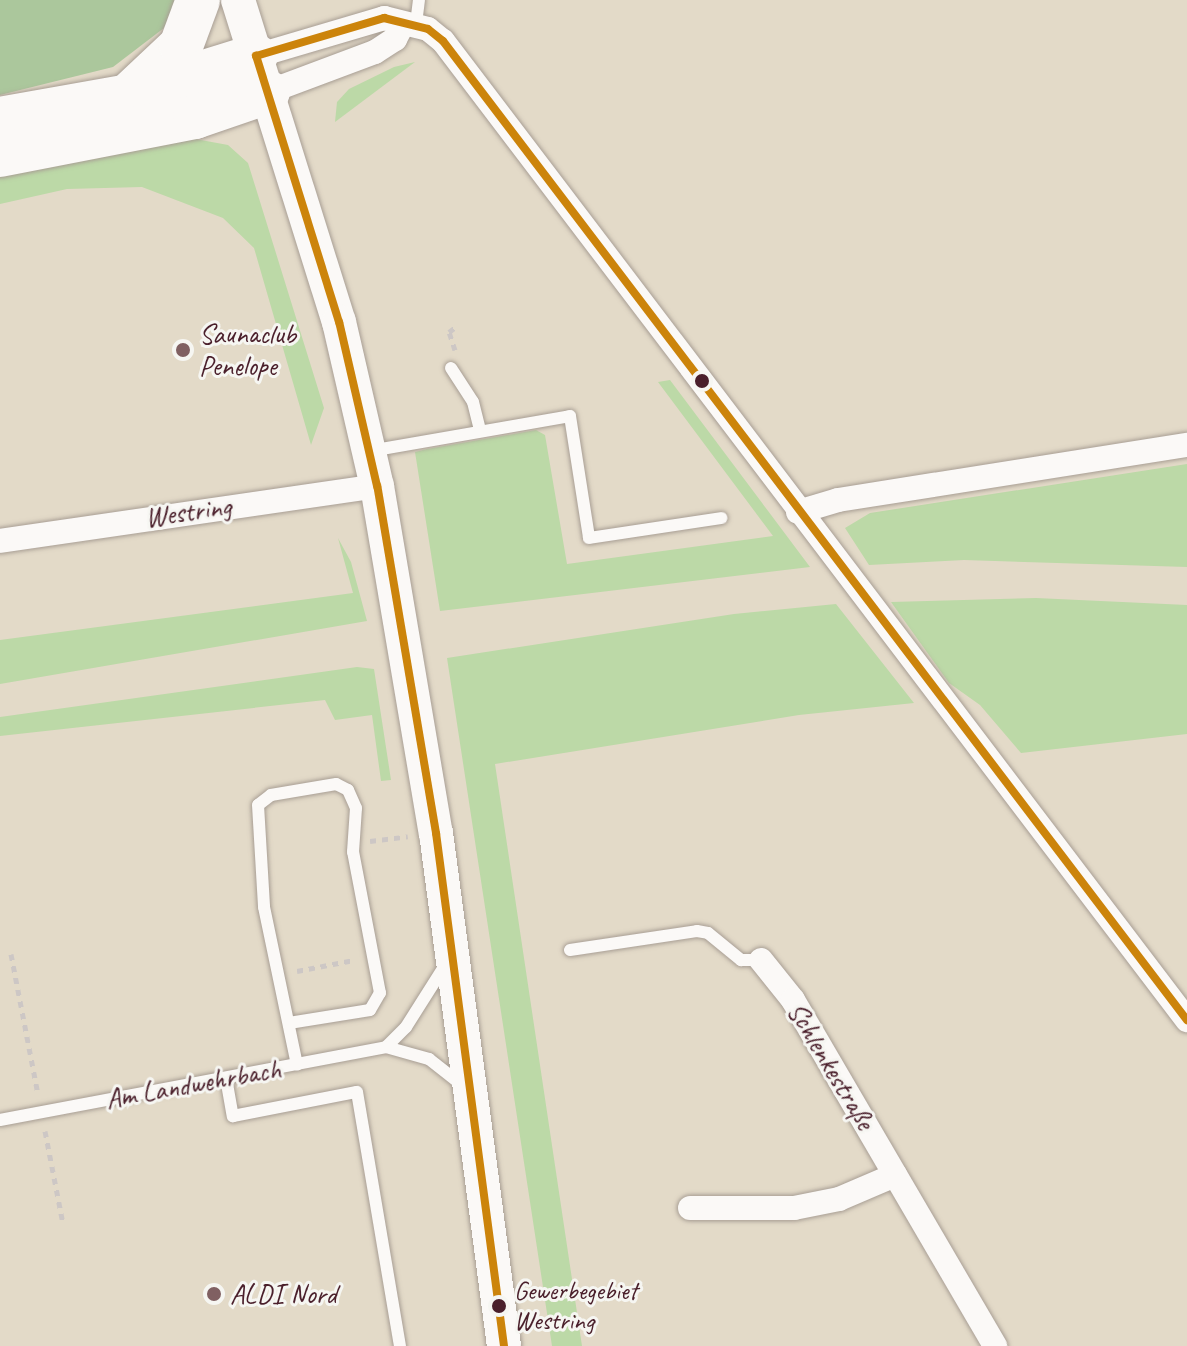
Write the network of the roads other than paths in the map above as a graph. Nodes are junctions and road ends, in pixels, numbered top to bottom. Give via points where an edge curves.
1 (198, 0) edge
2 (238, 0) edge
3 (413, 16) edge
4 (262, 74) junction
5 (124, 97) junction
6 (0, 119) edge
7 (0, 155) edge
8 (451, 368) dead end
9 (480, 430) junction
10 (1187, 445) edge
11 (370, 451) junction
12 (377, 486) junction
13 (798, 512) junction
14 (722, 518) dead end
15 (0, 541) edge
16 (451, 949) junction
17 (570, 950) dead end
18 (761, 960) joint
19 (1187, 1020) edge
20 (289, 1023) junction
21 (386, 1047) junction
22 (297, 1065) junction
23 (226, 1078) junction
24 (471, 1092) junction
25 (0, 1120) edge
26 (895, 1175) junction
27 (690, 1208) dead end
28 (400, 1346) edge
29 (504, 1346) edge
30 (995, 1346) edge

1 - 5 highway via 181,46
2 - 4 main road
3 - 4 street via 360,21
3 - 4 street via 395,39 375,52
3 - 13 street via 443,41
4 - 5 highway
4 - 7 highway via 195,117
4 - 11 main road via 339,322
5 - 6 highway
8 - 9 lane via 473,402
9 - 11 lane
9 - 14 lane via 570,416 589,538
10 - 13 street via 838,500
11 - 12 main road
12 - 15 street, Westring
12 - 16 main road
13 - 19 street
16 - 21 lane via 440,978
16 - 24 main road
17 - 18 lane via 697,931 708,933 741,960
18 - 26 street, Schlenkestraße via 793,1000
20 - 20 lane via 370,1010 380,993 353,852 356,808 348,790 336,784 271,795 258,805 264,907
20 - 22 lane
21 - 22 lane, Am Landwehrbach
21 - 24 lane, Am Landwehrbach via 429,1059
22 - 23 lane, Am Landwehrbach
23 - 25 lane, Am Landwehrbach
23 - 28 lane via 233,1116 357,1092
24 - 29 main road
26 - 27 street via 839,1199 794,1208
26 - 30 street, Schlenkestraße

